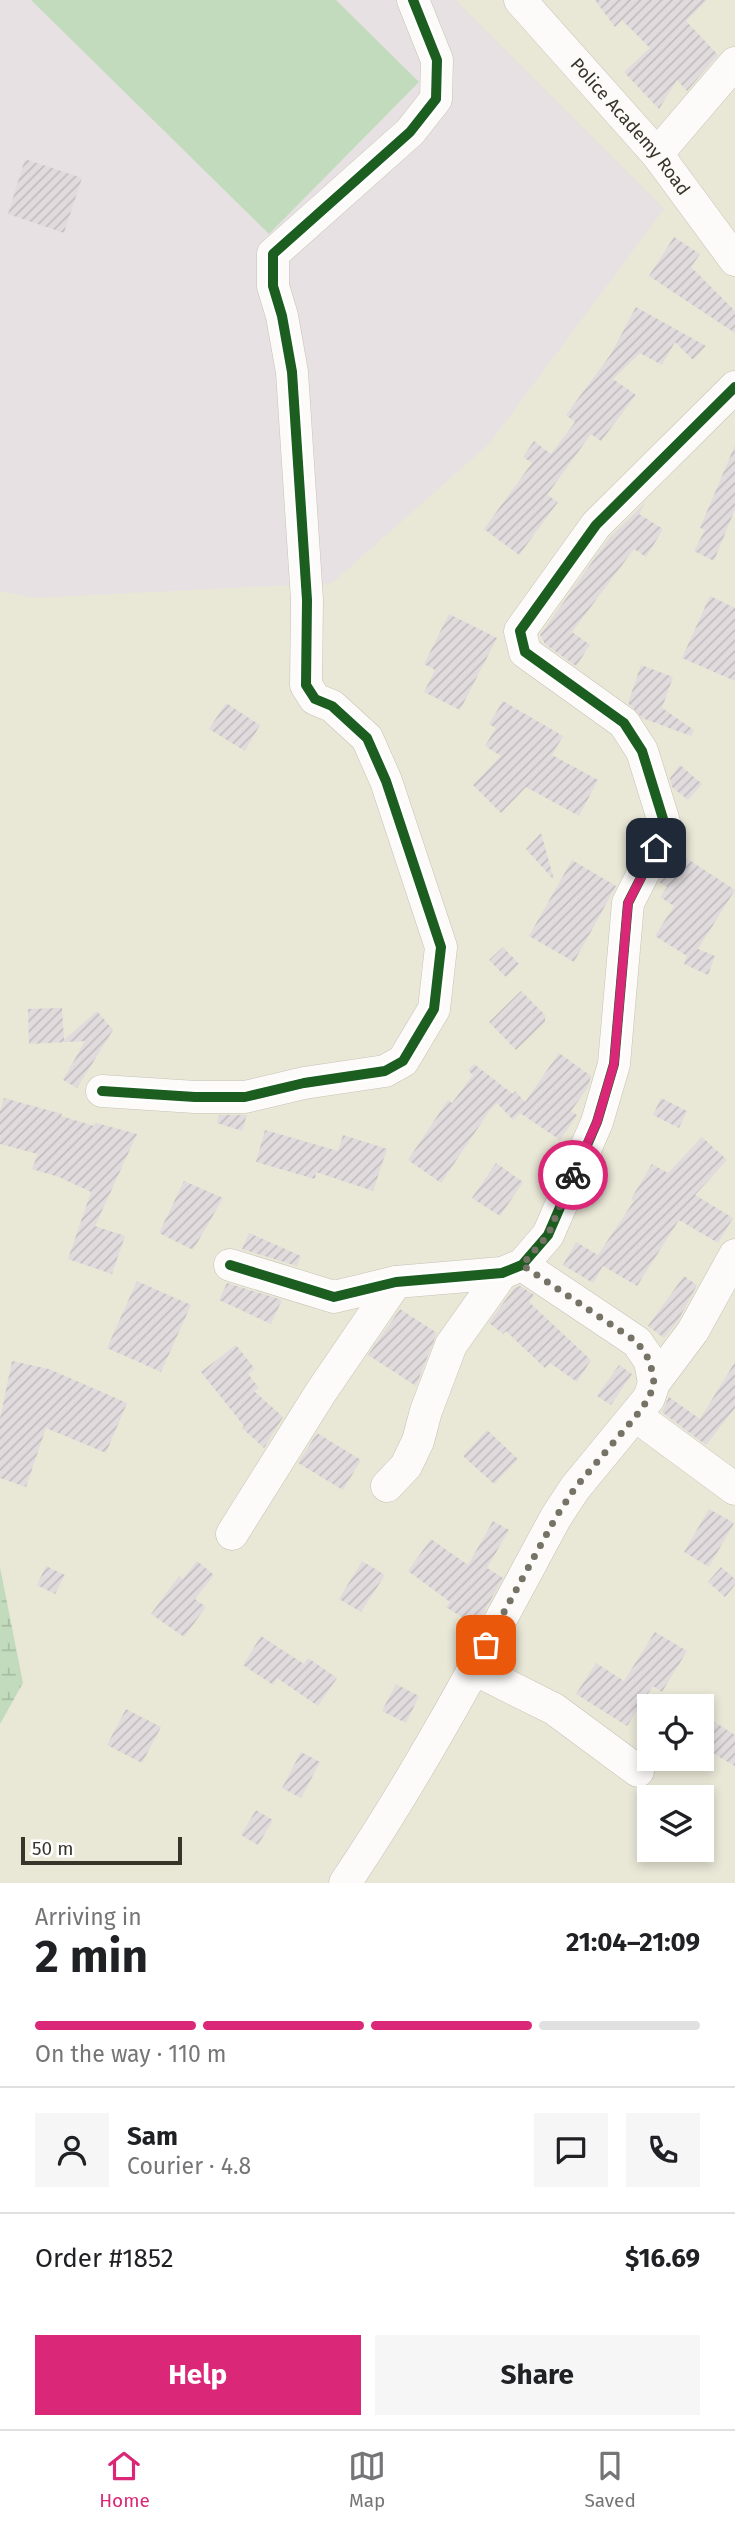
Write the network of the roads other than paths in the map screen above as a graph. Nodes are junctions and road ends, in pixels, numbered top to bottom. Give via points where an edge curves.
1 (412, 0) edge
2 (520, 0) edge
3 (729, 78) edge
4 (657, 154) junction
5 (735, 260) edge
6 (735, 387) edge
7 (102, 1091) dead end
8 (735, 1255) edge
9 (230, 1265) dead end
10 (512, 1269) junction
11 (396, 1282) junction
12 (654, 1383) junction
13 (636, 1416) junction
14 (387, 1486) dead end
15 (735, 1489) edge
16 (232, 1534) dead end
17 (474, 1669) junction
18 (637, 1770) edge
19 (345, 1883) edge

1 - 7 street via 437,60 436,99 410,132 273,254 273,286 292,372 307,600 306,685 315,699 332,706 367,738 386,781 441,947 434,1009 402,1061 385,1071 246,1097
2 - 4 street, Police Academy Road
3 - 4 street
4 - 5 street, Police Academy Road
6 - 10 street via 596,524 520,631 525,652 624,723 642,751 664,822 628,903 614,1064 597,1122 548,1235
8 - 12 street via 693,1331
9 - 11 street via 334,1297
10 - 11 street
10 - 12 street via 637,1342 650,1361
10 - 14 street via 451,1345 412,1453
11 - 16 street
12 - 13 street
13 - 15 street
13 - 17 street via 556,1517
17 - 18 street via 554,1709
17 - 19 street

